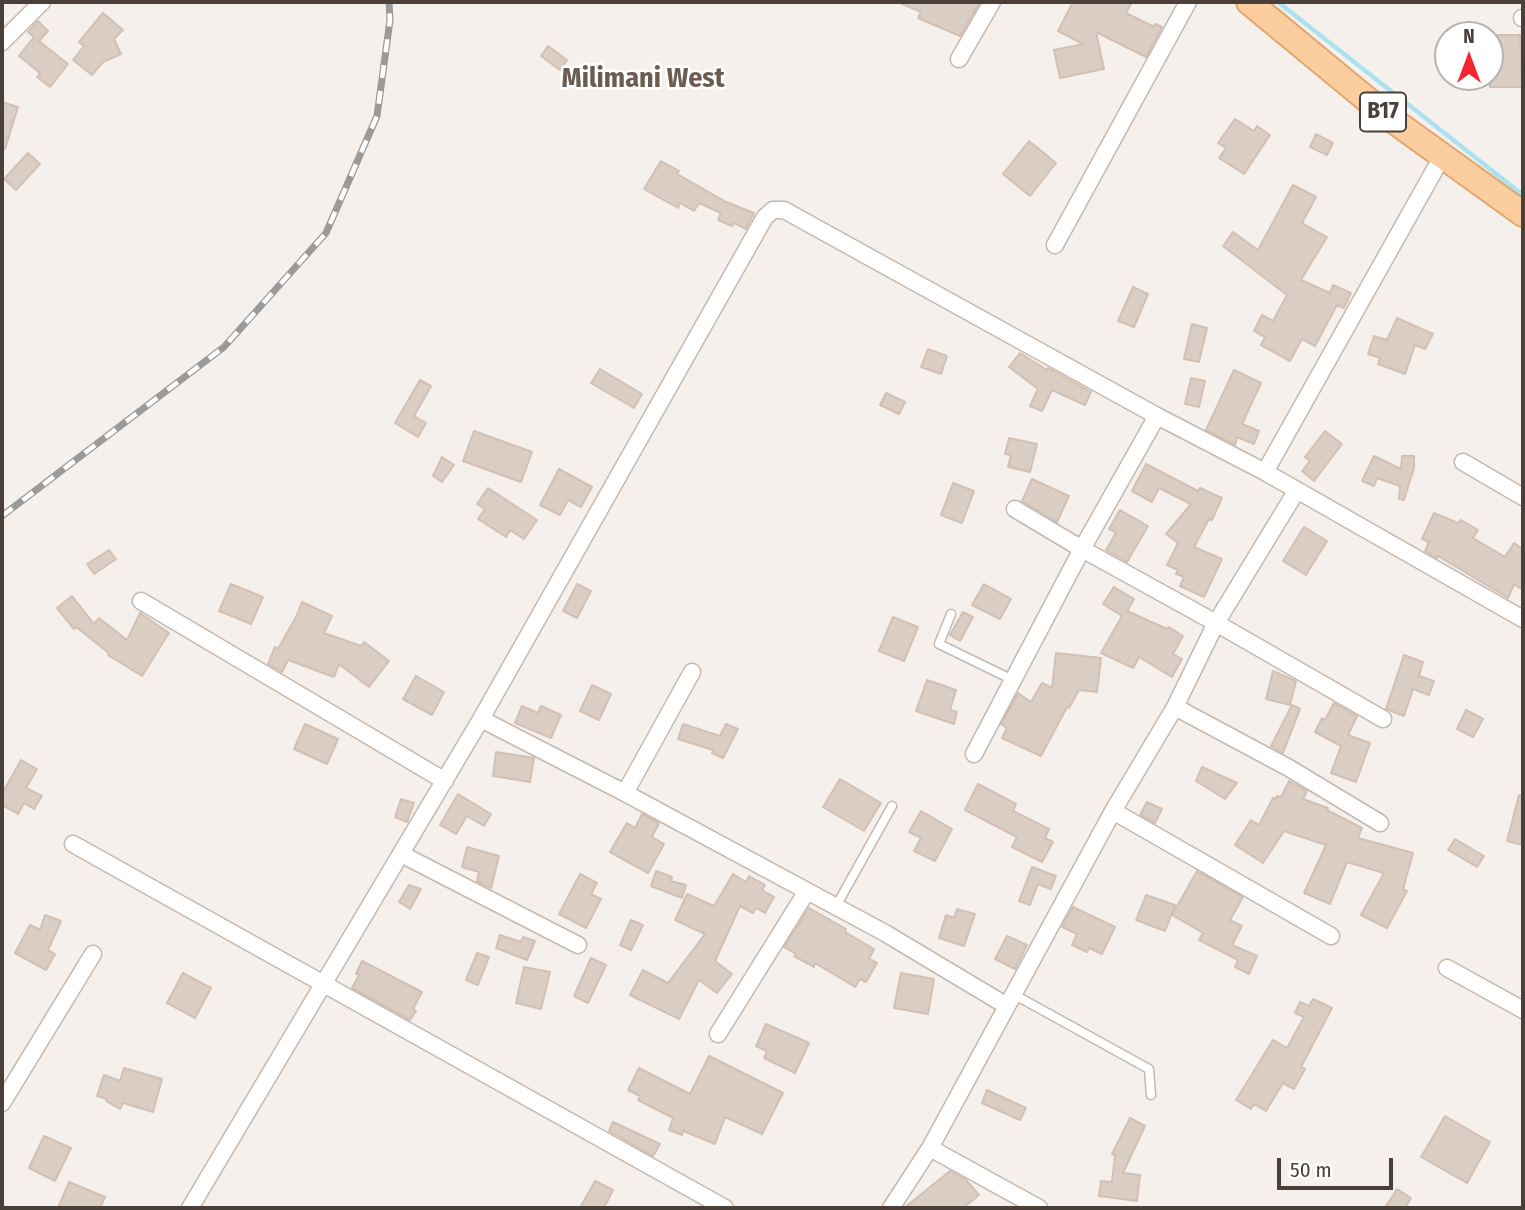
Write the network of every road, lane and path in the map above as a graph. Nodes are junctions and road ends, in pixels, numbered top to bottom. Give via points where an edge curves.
1 (42, 2) edge
2 (992, 2) edge
3 (1188, 2) edge
4 (1249, 2) edge
5 (2, 42) edge
6 (959, 59) dead end
7 (1443, 155) junction
8 (1523, 214) edge
9 (1055, 245) dead end
10 (1157, 416) junction
11 (1463, 462) dead end
12 (1265, 472) junction
13 (1297, 491) junction
14 (1523, 497) edge
15 (1015, 509) dead end
16 (1082, 549) junction
17 (141, 601) dead end
18 (951, 614) dead end
19 (1523, 620) edge
20 (1216, 623) junction
21 (692, 672) dead end
22 (1013, 680) junction
23 (1175, 707) junction
24 (481, 719) junction
25 (1383, 719) dead end
26 (974, 754) dead end
27 (445, 781) junction
28 (625, 793) junction
29 (892, 806) dead end
30 (1114, 811) junction
31 (1380, 822) dead end
32 (73, 844) dead end
33 (401, 854) junction
34 (807, 891) junction
35 (835, 908) junction
36 (1331, 936) dead end
37 (578, 945) dead end
38 (93, 954) dead end
39 (1447, 968) dead end
40 (324, 985) junction
41 (1010, 1000) junction
42 (1523, 1010) edge
43 (718, 1034) dead end
44 (1151, 1095) dead end
45 (2, 1103) edge
46 (930, 1148) junction
47 (190, 1208) edge
48 (725, 1208) edge
49 (891, 1208) edge
50 (1039, 1208) edge

1 - 5 street
2 - 6 street
3 - 9 street
4 - 7 main road, B17 via 1387,116
7 - 8 main road, B17
7 - 12 street
10 - 12 street
10 - 16 street
10 - 24 street via 784,210 772,210
11 - 14 street
12 - 13 street
13 - 19 street
13 - 20 street
15 - 16 street
16 - 20 street
16 - 22 street
17 - 27 street
18 - 22 lane via 939,644
20 - 23 street
20 - 25 street
21 - 28 street
22 - 26 street
23 - 30 street
23 - 31 street
24 - 27 street
24 - 28 street
27 - 33 street
28 - 34 street
29 - 35 lane
30 - 36 street
30 - 41 street
32 - 40 street
33 - 37 street
33 - 40 street
34 - 35 street
34 - 43 street
35 - 41 street
38 - 45 street
39 - 42 street
40 - 47 street
40 - 48 street
41 - 44 lane via 1149,1069
41 - 46 street
46 - 49 street
46 - 50 street

